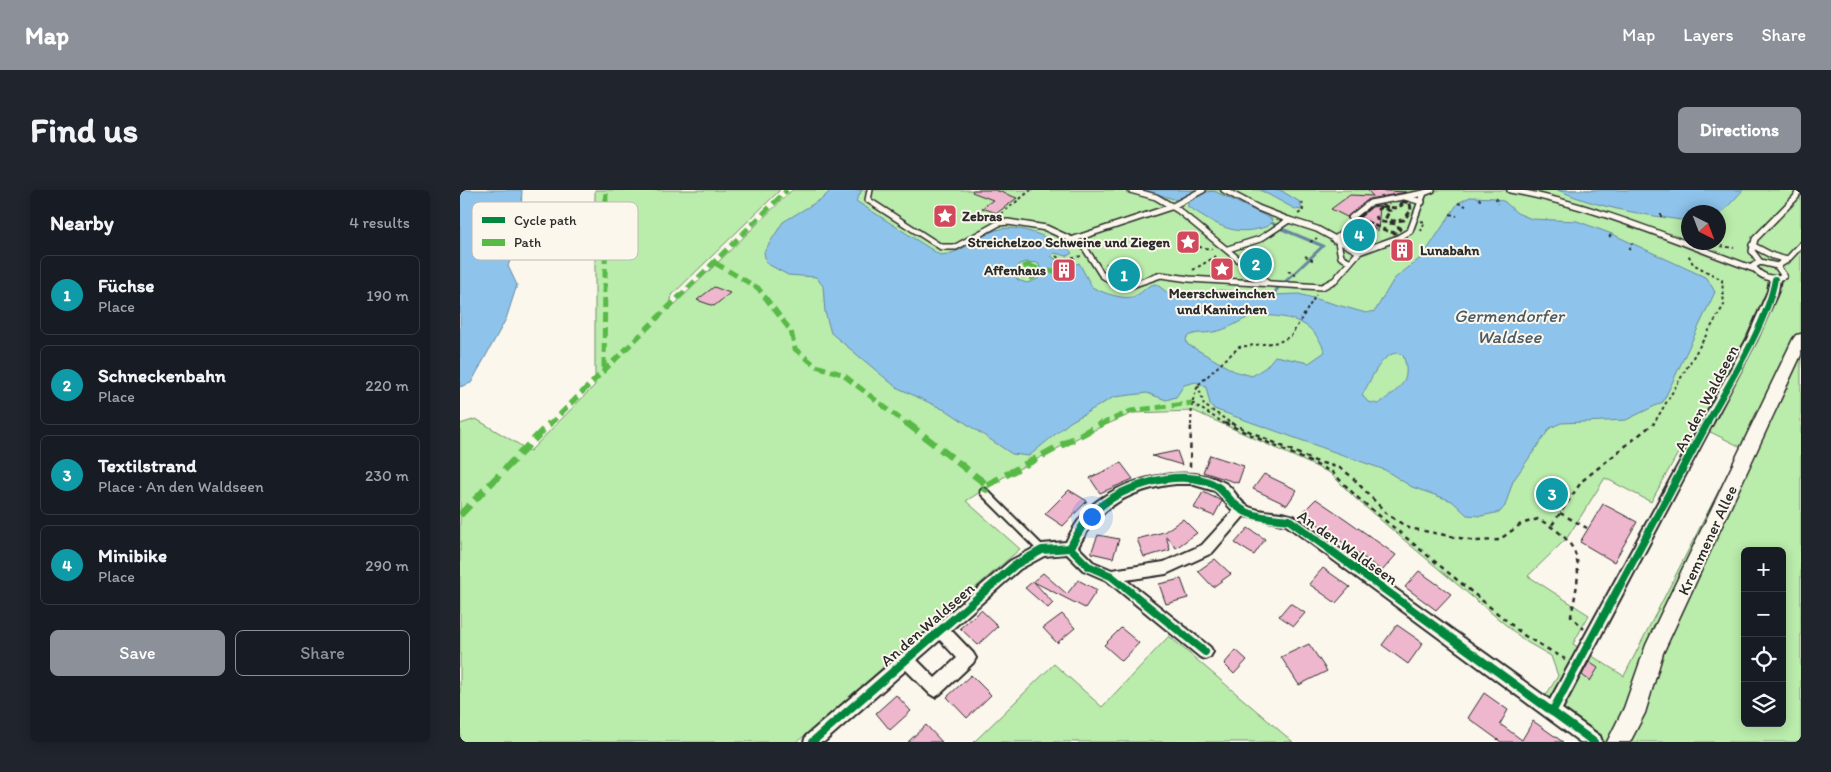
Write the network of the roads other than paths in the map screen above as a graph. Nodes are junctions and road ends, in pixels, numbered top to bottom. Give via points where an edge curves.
1 (870, 190) edge
2 (1130, 190) edge
3 (1203, 190) edge
4 (1224, 190) edge
5 (1432, 190) edge
6 (1510, 190) edge
7 (1799, 190) edge
8 (1424, 193) junction
9 (1405, 197) junction
10 (1422, 202) junction
11 (1171, 207) junction
12 (1288, 220) junction
13 (1074, 239) junction
14 (1336, 241) junction
15 (1752, 245) junction
16 (1801, 245) edge
17 (1228, 249) junction
18 (1359, 252) junction
19 (1787, 260) junction
20 (1349, 261) junction
21 (1760, 262) junction
22 (1754, 269) junction
23 (1776, 272) junction
24 (1268, 284) junction
25 (1801, 339) edge
26 (984, 492) dead end
27 (1242, 510) junction
28 (1070, 548) junction
29 (1042, 550) junction
30 (1111, 576) junction
31 (940, 630) junction
32 (1205, 652) dead end
33 (907, 660) junction
34 (1552, 712) junction
35 (812, 742) edge
36 (1594, 742) edge
37 (1618, 742) edge

1 - 13 lane via 868,200 941,247 956,247 999,223 1008,222 1046,228
2 - 11 lane via 1163,200
3 - 11 lane
4 - 12 lane
5 - 8 lane
6 - 22 lane via 1592,210
7 - 15 lane
8 - 9 lane
8 - 10 lane
9 - 10 lane
9 - 14 lane via 1370,203 1351,218 1356,222
10 - 18 lane via 1410,231
11 - 13 lane
11 - 17 lane
12 - 14 lane via 1305,222
12 - 17 lane via 1270,235 1251,244
13 - 24 lane via 1083,245 1108,281 1117,284 1132,285 1161,275
14 - 18 lane
14 - 20 lane via 1341,257
15 - 19 lane
15 - 21 lane via 1752,251
16 - 19 lane
17 - 24 lane
18 - 20 lane
19 - 23 lane
20 - 24 lane via 1335,280 1322,288
21 - 22 lane via 1754,264
21 - 23 lane
22 - 23 lane via 1762,275
23 - 34 street, An den Waldseen via 1773,291 1752,339
25 - 37 main road, Kremmener Allee via 1653,652 1634,713
26 - 29 lane
27 - 28 street via 1220,488 1189,479 1164,480 1103,504 1080,527
27 - 30 street via 1207,549 1166,568
27 - 34 street, An den Waldseen via 1289,520
28 - 29 street, An den Waldseen
28 - 30 street via 1088,566
29 - 31 street, An den Waldseen via 1015,565
30 - 32 street
31 - 33 street, An den Waldseen
31 - 33 street, An den Waldseen via 968,658 935,689
33 - 35 street, An den Waldseen
34 - 36 street, An den Waldseen

